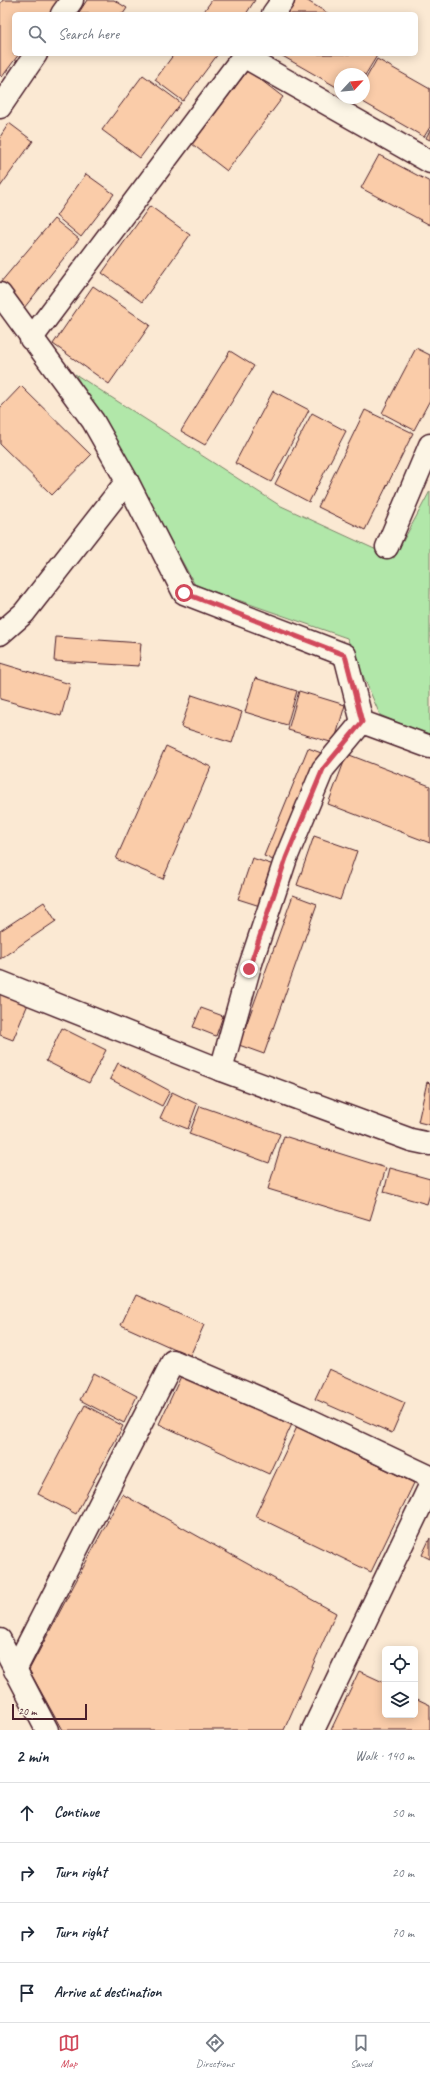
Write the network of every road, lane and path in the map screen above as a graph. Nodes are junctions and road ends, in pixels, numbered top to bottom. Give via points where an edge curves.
1 (72, 0) edge
2 (283, 0) edge
3 (63, 12) edge
4 (274, 12) edge
5 (35, 56) edge
6 (243, 56) edge
7 (246, 56) edge
8 (0, 107) edge
9 (430, 162) edge
10 (0, 294) edge
11 (31, 339) junction
12 (430, 445) edge
13 (127, 481) junction
14 (387, 547) dead end
15 (0, 634) edge
16 (362, 722) junction
17 (430, 747) edge
18 (0, 982) edge
19 (221, 1070) junction
20 (430, 1144) edge
21 (430, 1477) edge
22 (430, 1486) edge
23 (0, 1640) edge
24 (16, 1670) junction
25 (46, 1730) edge
26 (313, 1730) edge

1 - 3 street
2 - 4 street
5 - 8 street
6 - 11 street
7 - 9 street
10 - 11 street
11 - 13 street via 93,421
12 - 14 street
13 - 15 street via 24,613
13 - 16 street via 184,593 345,655
16 - 17 street
16 - 19 street via 323,769 286,858 249,969
18 - 19 street
19 - 20 street via 411,1140
21 - 24 street via 301,1416 173,1361
22 - 26 street
23 - 24 street
24 - 25 street

